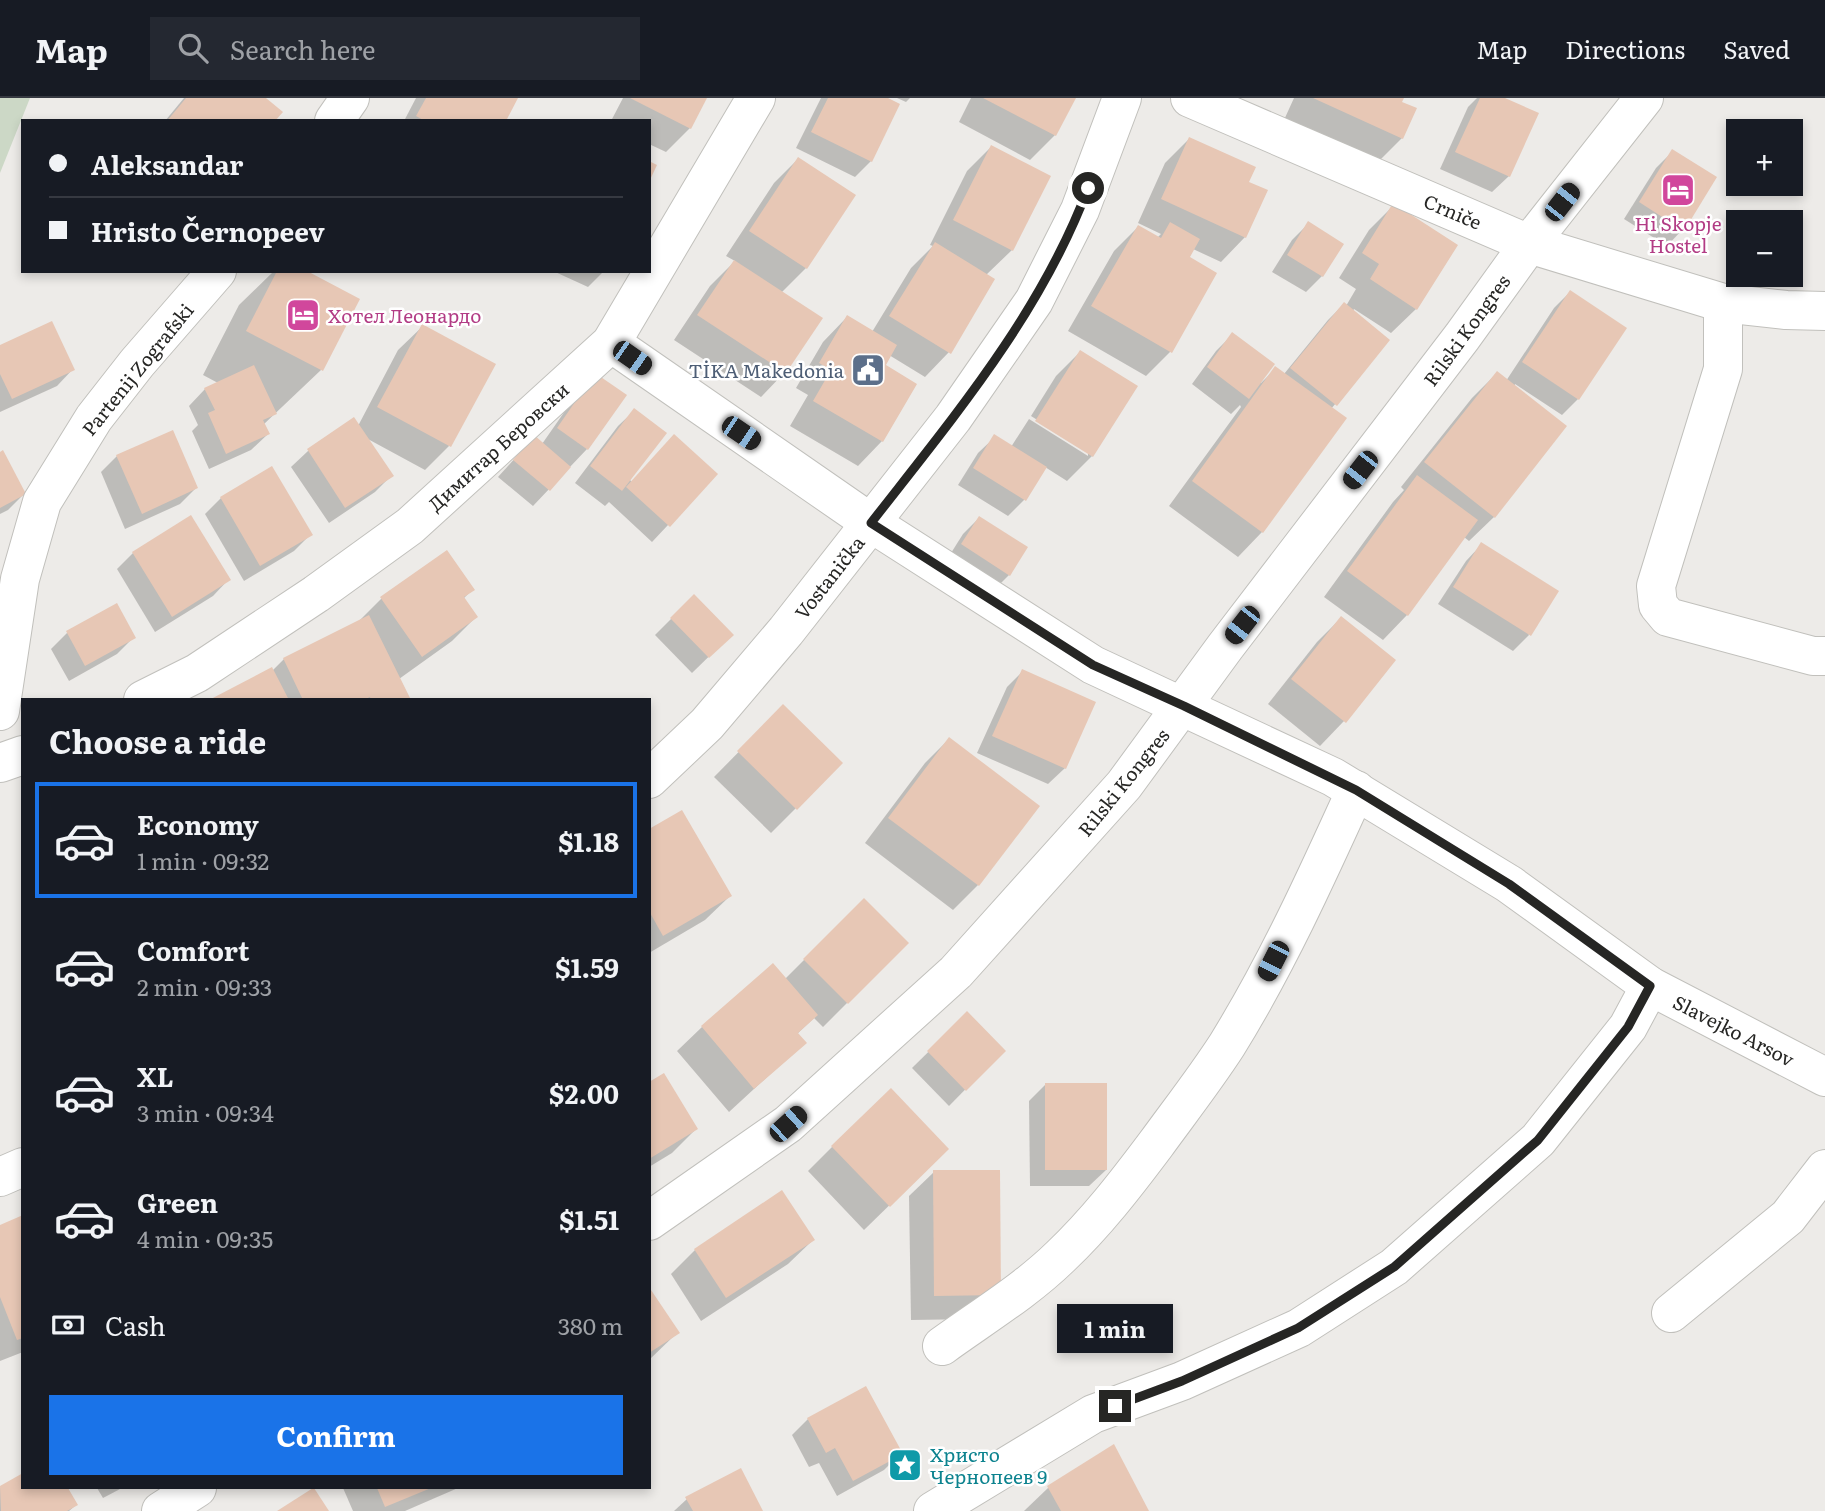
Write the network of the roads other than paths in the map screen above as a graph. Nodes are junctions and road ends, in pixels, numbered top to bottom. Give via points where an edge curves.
1 (350, 98) edge
2 (756, 98) edge
3 (1122, 98) edge
4 (1190, 98) edge
5 (1644, 98) edge
6 (335, 119) edge
7 (1529, 244) junction
8 (215, 273) edge
9 (1723, 303) junction
10 (1825, 310) edge
11 (611, 344) junction
12 (871, 523) junction
13 (1825, 656) edge
14 (147, 698) edge
15 (1184, 706) junction
16 (0, 711) edge
17 (21, 756) edge
18 (0, 763) edge
19 (651, 777) edge
20 (1356, 790) junction
21 (1650, 986) junction
22 (1825, 1077) edge
23 (21, 1168) edge
24 (1825, 1169) edge
25 (0, 1177) edge
26 (651, 1220) edge
27 (1671, 1313) dead end
28 (942, 1346) dead end
29 (195, 1489) edge
30 (161, 1511) edge
31 (933, 1511) edge

1 - 6 street
2 - 11 street, Димитар Беровски
3 - 12 street, Vostanička via 1080,210 1034,301 953,418
4 - 7 street, Crniče
5 - 7 street, Rilski Kongres
7 - 9 street, Crniče
7 - 15 street, Rilski Kongres
8 - 16 street, Partenij Zografski via 94,418 42,502 20,579
9 - 10 street, Crniče
9 - 13 street via 1723,369 1656,586 1658,605 1668,617
11 - 12 street, Slavejko Arsov
11 - 14 street, Димитар Беровски via 410,526 197,673
12 - 15 street, Slavejko Arsov via 1093,665
12 - 19 street, Vostanička via 707,724
15 - 20 street, Slavejko Arsov
15 - 26 street, Rilski Kongres via 1125,785 956,972 788,1124
17 - 18 street
20 - 21 street, Slavejko Arsov via 1509,884
20 - 28 street via 1263,982 1226,1046 1154,1146 1095,1222 1059,1258
21 - 22 street, Slavejko Arsov
21 - 31 street via 1628,1027 1538,1140 1394,1267 1298,1328 1093,1415
23 - 25 street
24 - 27 street via 1788,1217
29 - 30 street

